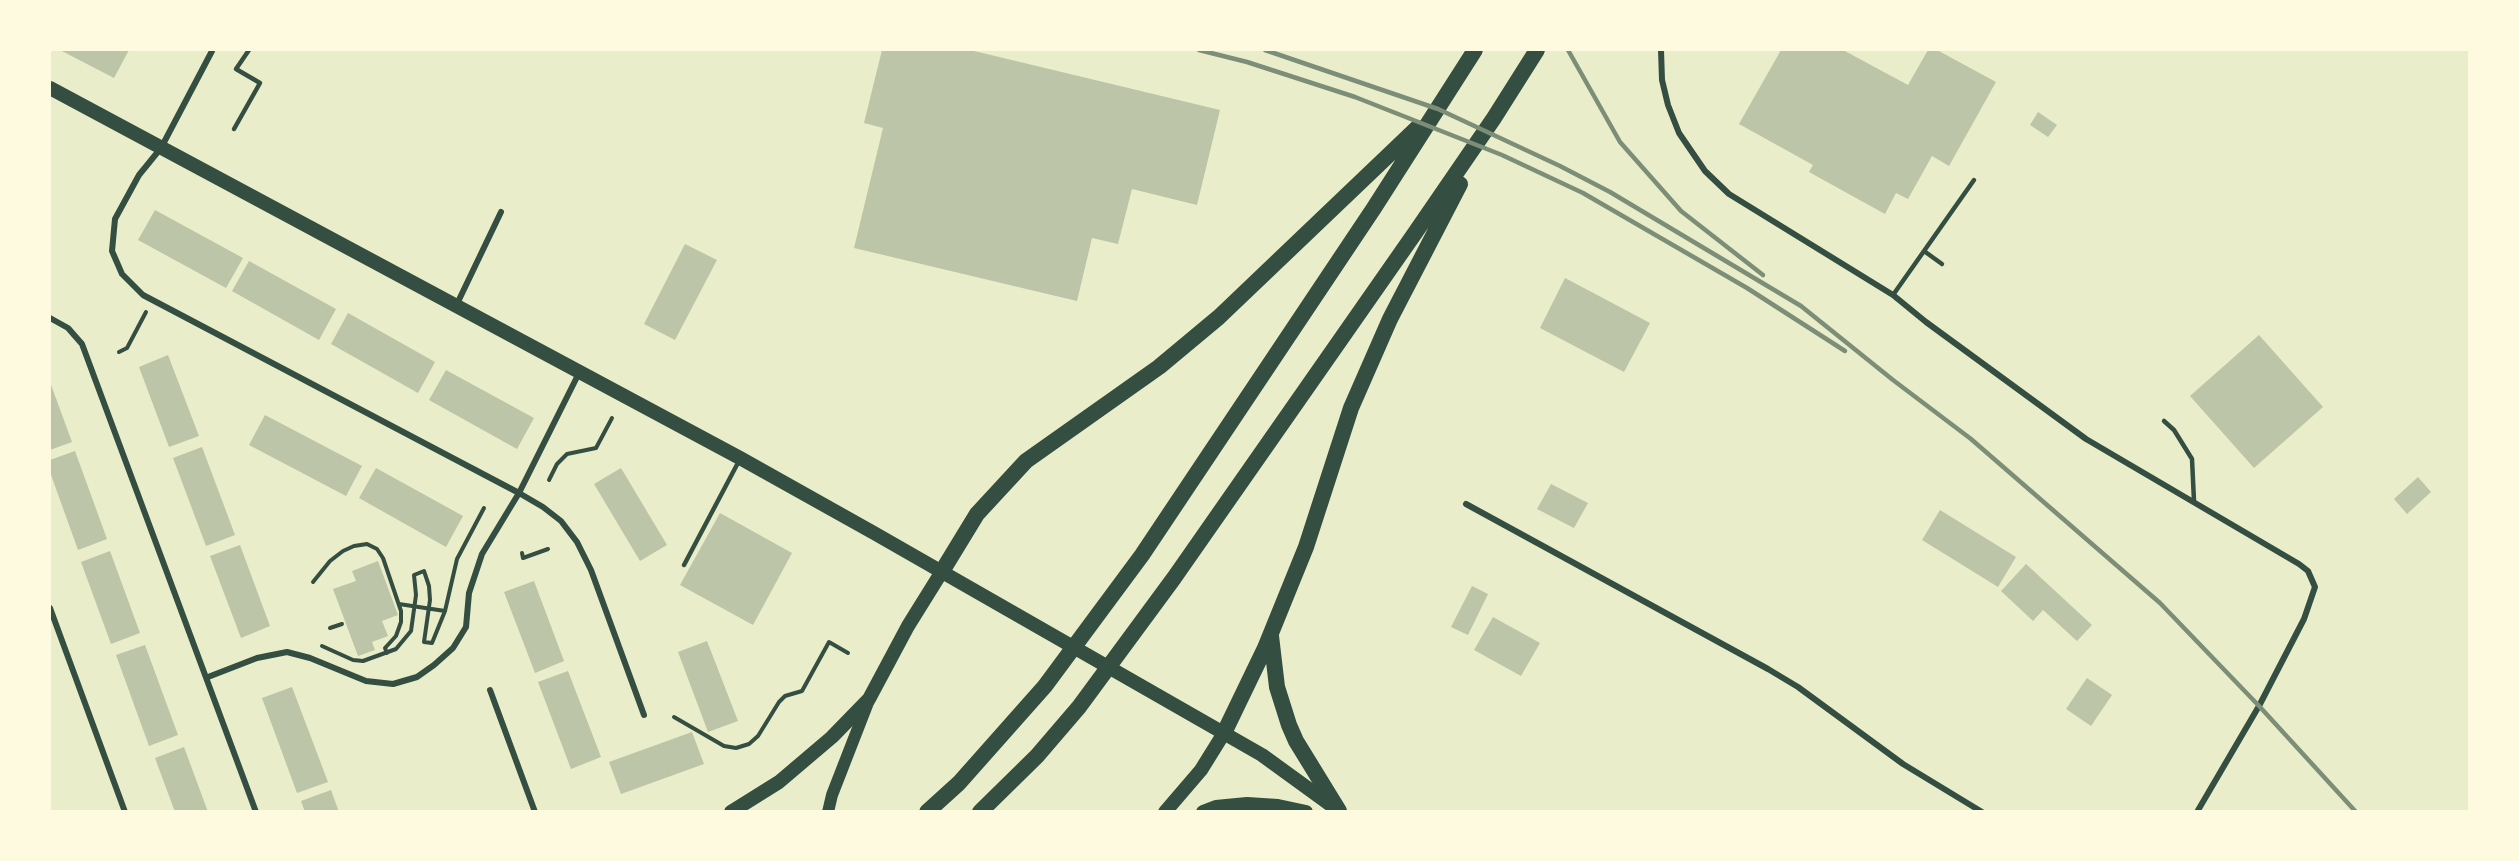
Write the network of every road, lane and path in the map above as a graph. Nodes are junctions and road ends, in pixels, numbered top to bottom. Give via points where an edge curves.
1 (212, 50) edge
2 (249, 50) edge
3 (1475, 50) edge
4 (1537, 50) edge
5 (1661, 50) edge
6 (50, 88) edge
7 (1438, 109) junction
8 (234, 129) dead end
9 (161, 148) junction
10 (1974, 180) dead end
11 (501, 212) dead end
12 (1423, 236) junction
13 (1924, 251) junction
14 (1942, 264) dead end
15 (1893, 295) junction
16 (456, 306) junction
17 (146, 312) dead end
18 (50, 318) edge
19 (119, 352) dead end
20 (579, 373) junction
21 (612, 418) dead end
22 (2164, 421) dead end
23 (740, 458) junction
24 (549, 480) dead end
25 (519, 493) junction
26 (2194, 501) junction
27 (1466, 504) dead end
28 (484, 508) dead end
29 (548, 549) dead end
30 (522, 553) dead end
31 (684, 565) dead end
32 (941, 573) junction
33 (313, 582) dead end
34 (399, 604) junction
35 (415, 607) junction
36 (50, 608) edge
37 (430, 609) junction
38 (445, 611) junction
39 (342, 624) dead end
40 (330, 628) dead end
41 (1270, 634) junction
42 (322, 646) dead end
43 (387, 653) junction
44 (848, 653) dead end
45 (208, 677) junction
46 (490, 690) dead end
47 (869, 699) junction
48 (644, 715) dead end
49 (674, 717) dead end
50 (1224, 734) junction
51 (1340, 811) edge
52 (124, 812) edge
53 (256, 812) edge
54 (536, 812) edge
55 (731, 812) edge
56 (828, 812) edge
57 (927, 812) edge
58 (980, 812) edge
59 (1165, 812) edge
60 (1203, 812) edge
61 (1306, 812) edge
62 (1982, 812) edge
63 (2198, 812) edge

1 - 9 street
2 - 8 lane via 236,69 260,83
3 - 7 highway
4 - 12 highway
5 - 15 street via 1668,105 1687,148 1705,171 1750,208
6 - 9 main road
7 - 32 highway via 1219,317 1159,367 1026,461 977,513
7 - 57 highway via 1142,555 1045,686 959,783
9 - 16 main road
9 - 25 street via 139,175 115,219 112,251 122,274 132,285 143,295
10 - 13 lane
11 - 16 street
12 - 41 highway via 1351,408 1306,548
12 - 58 highway via 1079,707
13 - 14 lane
13 - 15 lane
15 - 26 street via 2086,439
16 - 20 main road
17 - 19 path via 127,348
18 - 45 street via 68,328 82,344
20 - 23 main road
20 - 25 street
21 - 24 path via 596,448 567,454
22 - 26 lane via 2192,459
23 - 31 lane
23 - 32 main road
25 - 45 street via 482,554 469,593 466,627 453,648 417,677 393,684 366,681 287,652 257,658
25 - 48 street via 561,520 577,542
26 - 63 street via 2299,564 2315,588 2304,619 2260,704
27 - 62 street via 1768,669 1903,764
28 - 38 path via 458,560
29 - 30 path via 524,558
32 - 47 main road
32 - 50 main road
33 - 34 path via 343,551 367,544 383,558
34 - 35 path
34 - 43 path via 402,622 385,648
35 - 37 path
35 - 37 path via 414,575 424,571
35 - 43 path via 411,631 396,649
36 - 52 street
37 - 38 path
37 - 38 path via 424,642 432,643
39 - 40 path
41 - 50 highway
41 - 51 highway via 1277,687 1289,725
42 - 43 path via 353,660
44 - 49 path via 829,642 802,691 785,696 749,744 724,746
45 - 53 street
46 - 54 street
47 - 55 main road via 779,782
47 - 56 main road
50 - 51 main road via 1262,755
50 - 59 main road via 1201,770
60 - 61 main road via 1246,804

